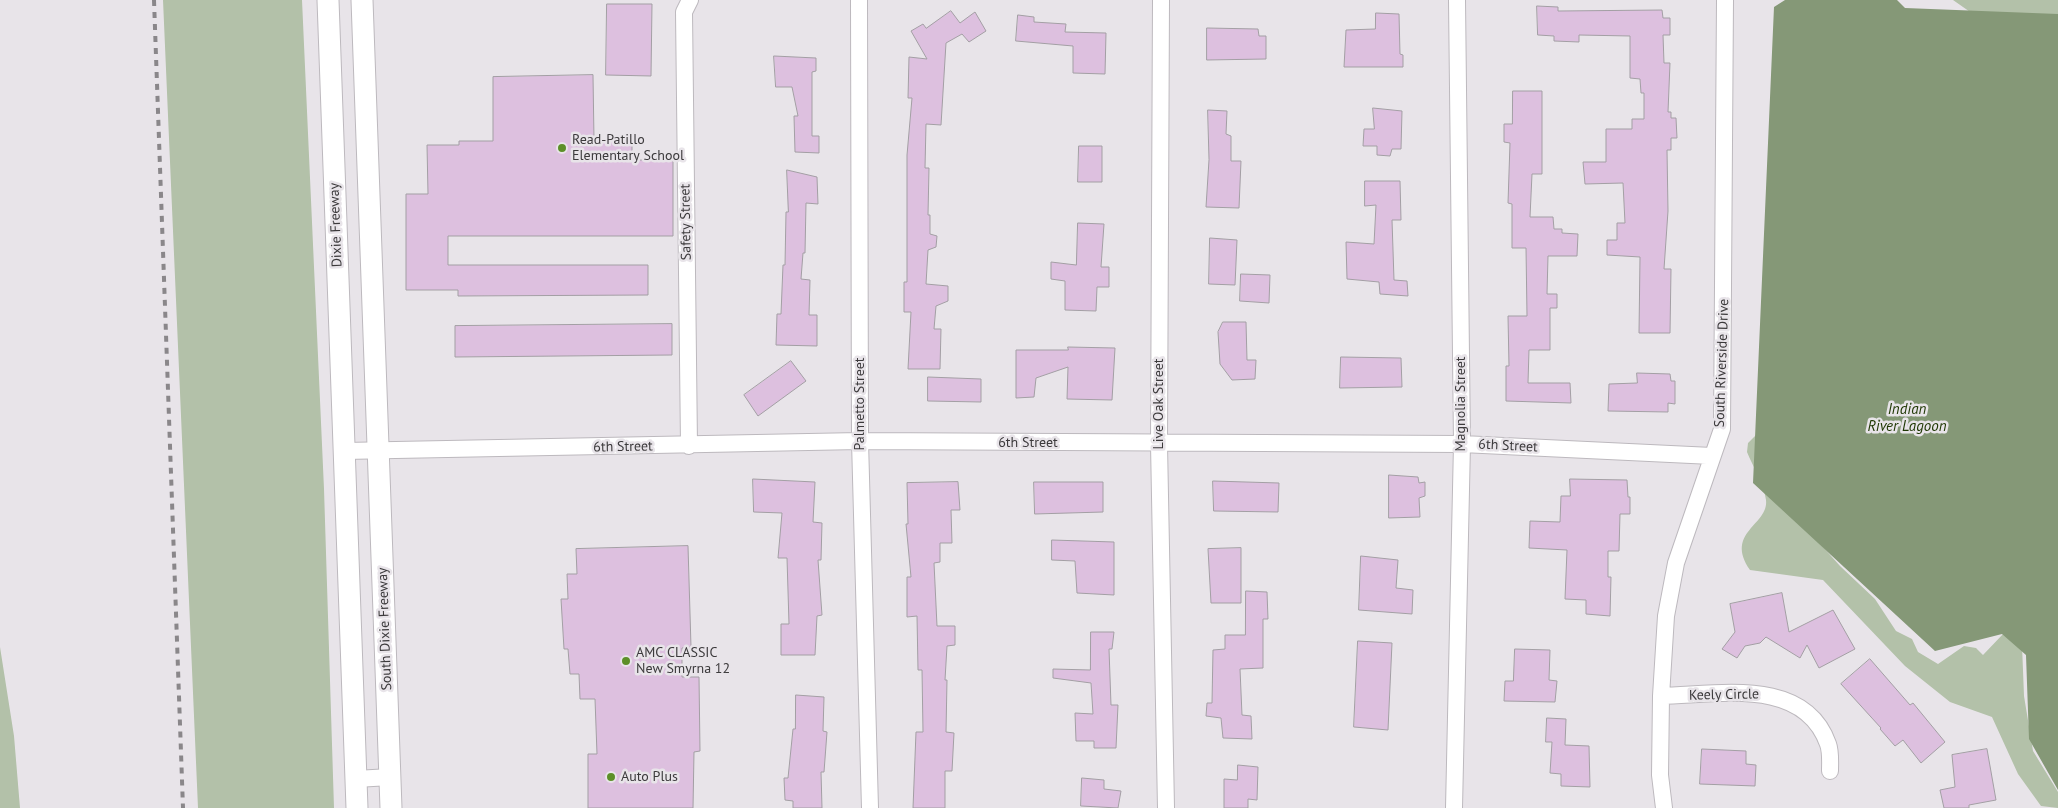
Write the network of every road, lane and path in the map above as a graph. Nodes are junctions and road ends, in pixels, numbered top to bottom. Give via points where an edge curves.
1 (328, 0) edge
2 (362, 0) edge
3 (690, 0) edge
4 (859, 0) edge
5 (1161, 0) edge
6 (1457, 0) edge
7 (1725, 0) edge
8 (860, 441) junction
9 (1159, 444) junction
10 (1462, 444) junction
11 (689, 446) junction
12 (378, 450) junction
13 (344, 451) junction
14 (1712, 456) junction
15 (1661, 696) junction
16 (1830, 771) dead end
17 (390, 777) junction
18 (356, 779) junction
19 (357, 808) edge
20 (391, 808) edge
21 (870, 808) edge
22 (1166, 808) edge
23 (1454, 808) edge
24 (1664, 808) edge

1 - 13 main road, Dixie Freeway
2 - 12 main road
3 - 11 street, Safety Street via 684,12
4 - 8 street, Palmetto Street
5 - 9 street, Live Oak Street
6 - 10 street, Magnolia Street
7 - 14 street, South Riverside Drive via 1722,429
8 - 9 street, 6th Street
8 - 11 street, 6th Street
8 - 21 street, Palmetto Street
9 - 10 street, 6th Street
9 - 22 street, Live Oak Street
10 - 14 street, 6th Street
10 - 23 street, Magnolia Street
11 - 12 street, 6th Street
12 - 13 street, 6th Street
12 - 17 main road, South Dixie Freeway
13 - 18 main road
14 - 15 street, South Riverside Drive via 1676,563 1666,616
15 - 16 street, Keely Circle via 1764,694 1790,701 1813,718 1825,738
15 - 24 street, South Riverside Drive via 1660,775
17 - 18 street
17 - 20 main road, South Dixie Freeway
18 - 19 main road

